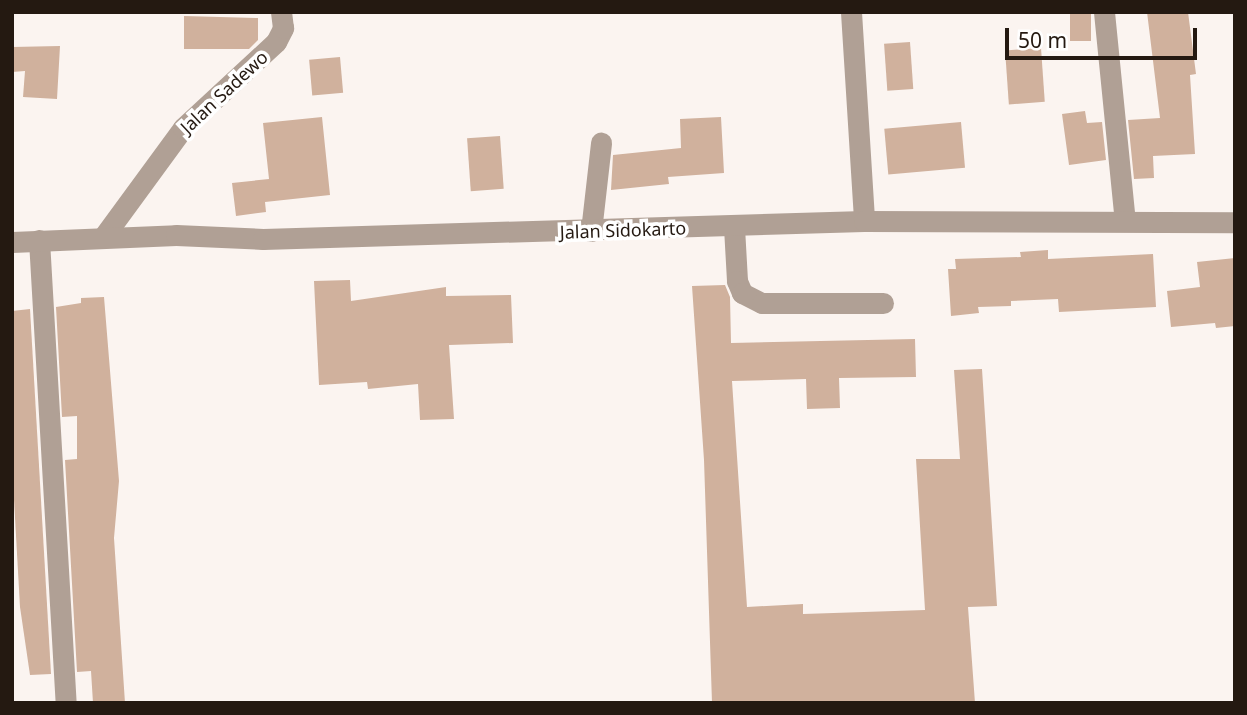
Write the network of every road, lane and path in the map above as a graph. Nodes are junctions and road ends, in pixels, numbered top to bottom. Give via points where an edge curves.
1 (281, 12) edge
2 (851, 12) edge
3 (1104, 12) edge
4 (601, 143) dead end
5 (864, 221) junction
6 (1125, 221) junction
7 (1235, 222) edge
8 (734, 227) junction
9 (591, 231) junction
10 (104, 236) junction
11 (39, 240) junction
12 (12, 242) edge
13 (883, 303) dead end
14 (66, 703) edge

1 - 10 street, Jalan Sadewo via 283,27 276,42 183,128
2 - 5 street
3 - 6 street
4 - 9 street
5 - 6 street, Jalan Sidokarto
5 - 8 street, Jalan Sidokarto
6 - 7 street, Jalan Sidokarto
8 - 9 street, Jalan Sidokarto
8 - 13 street via 737,281 742,293 762,303
9 - 10 street, Jalan Sidokarto via 263,239
10 - 11 street, Jalan Sidokarto
11 - 12 street, Jalan Sidokarto
11 - 14 street

